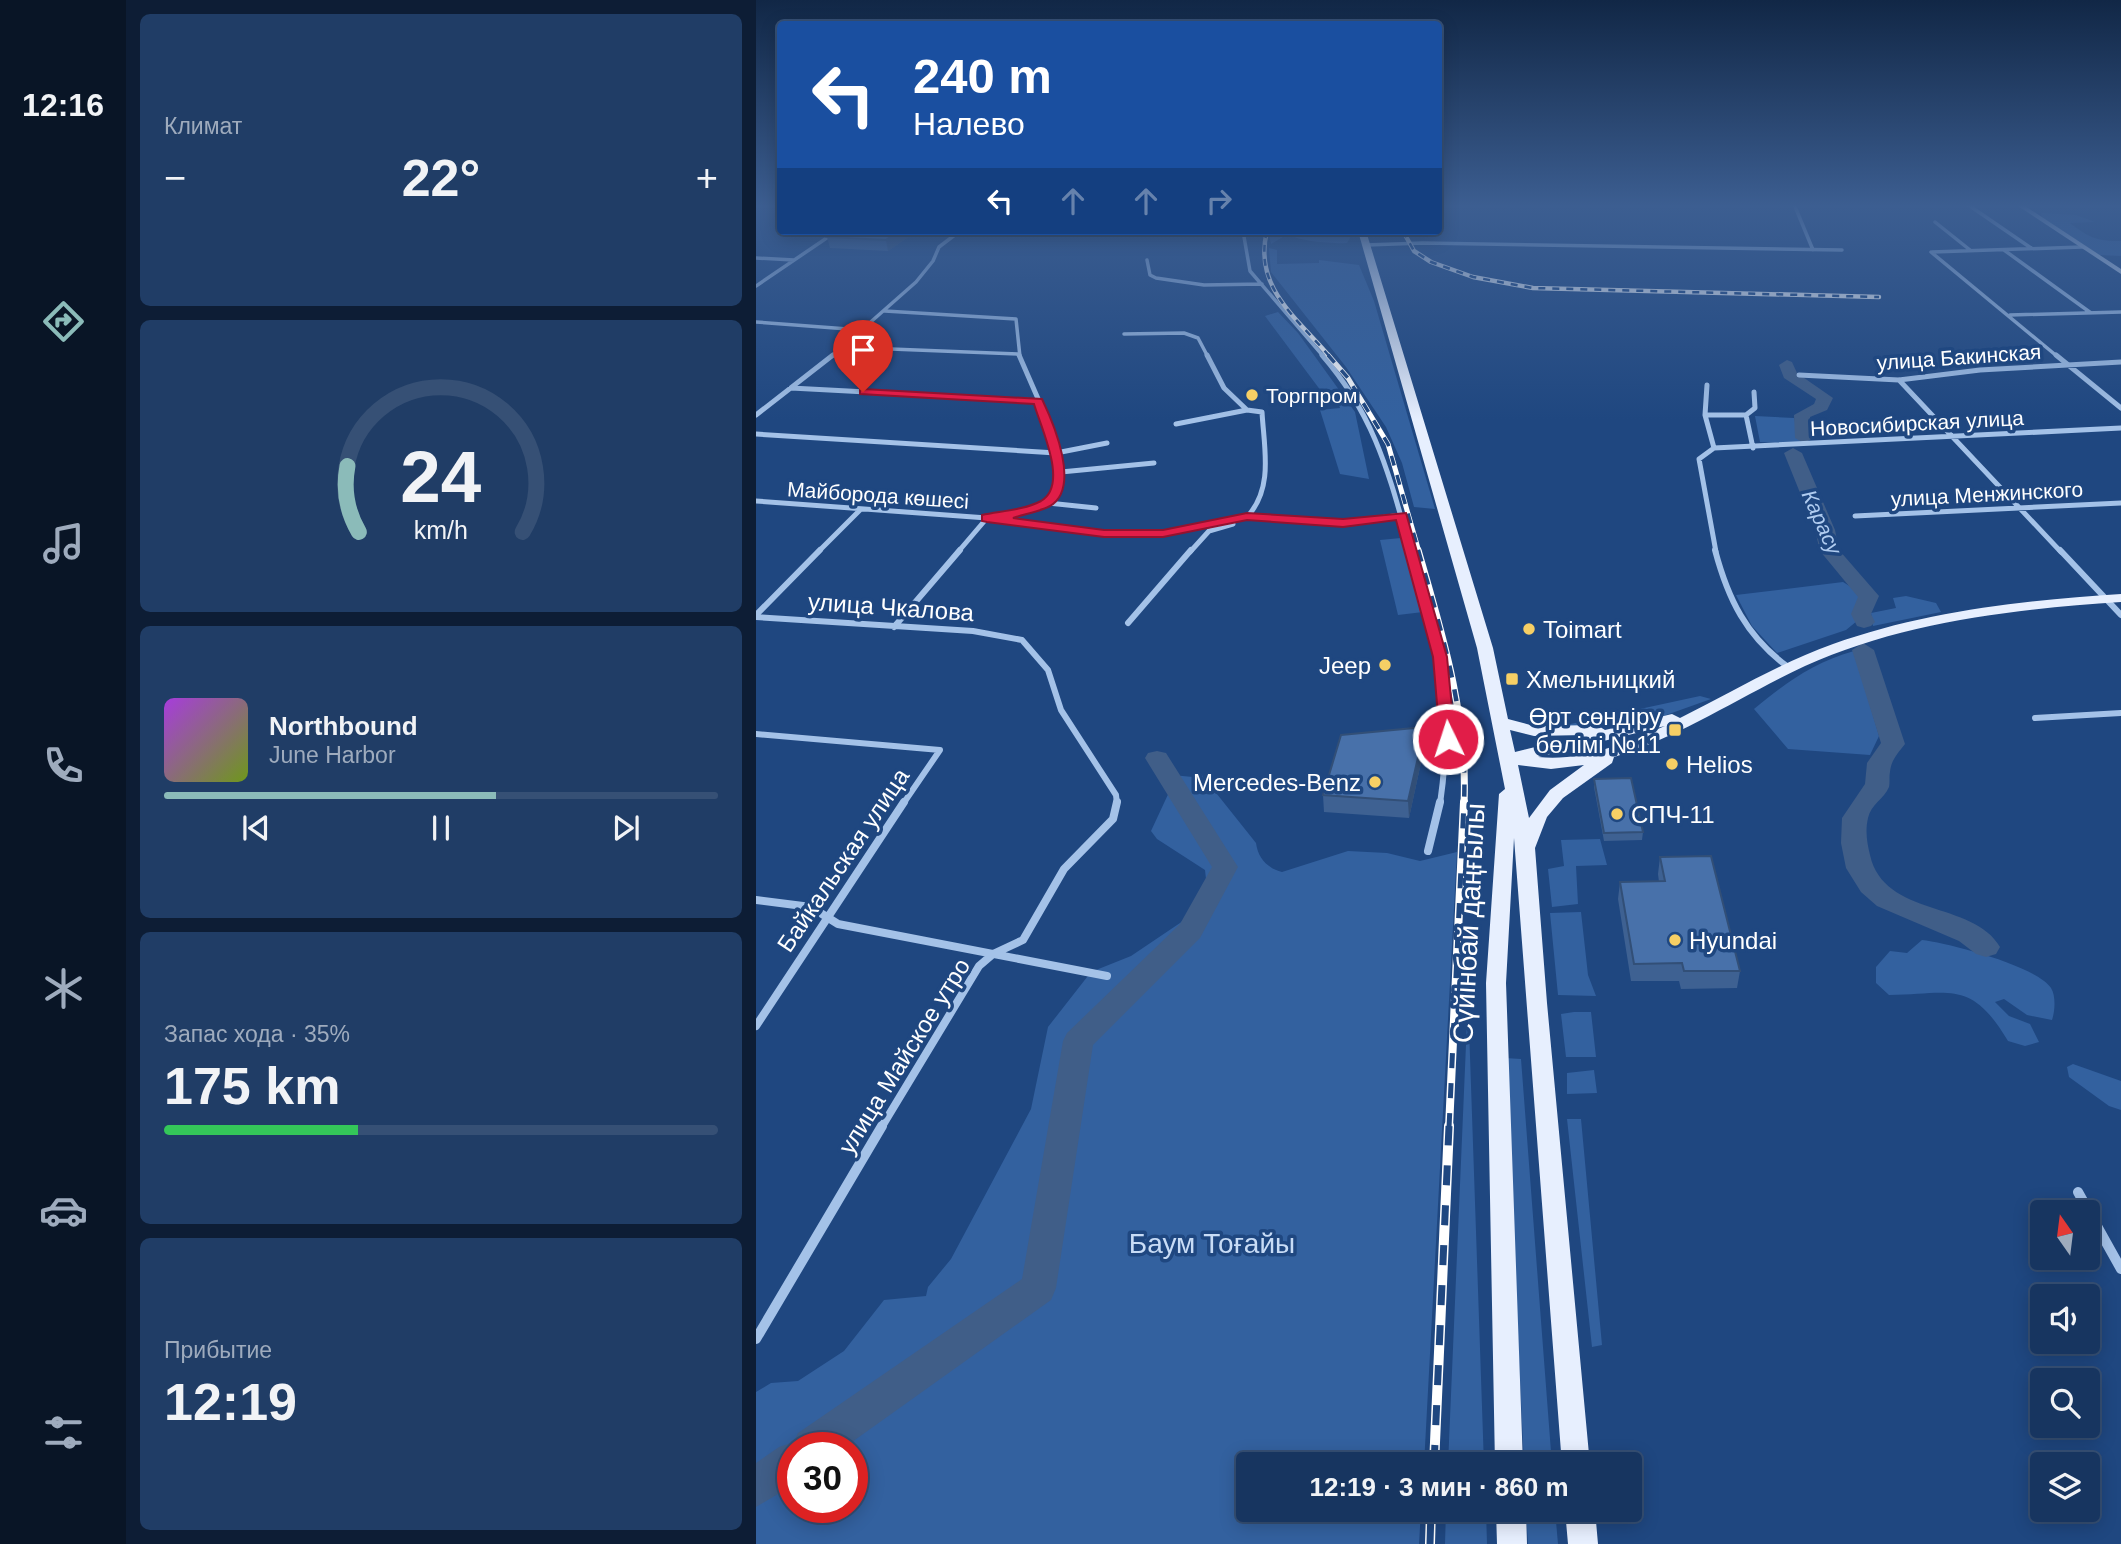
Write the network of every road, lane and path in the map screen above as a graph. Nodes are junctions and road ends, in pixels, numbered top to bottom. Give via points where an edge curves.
1 (771, 276) edge
2 (922, 276) edge
3 (1152, 276) edge
4 (1255, 276) edge
5 (1374, 276) edge
6 (1961, 276) edge
7 (2040, 276) edge
8 (1262, 284) junction
9 (756, 286) edge
10 (885, 311) junction
11 (2121, 312) edge
12 (2091, 313) junction
13 (2009, 315) junction
14 (756, 322) edge
15 (862, 330) junction
16 (1124, 334) dead end
17 (840, 347) junction
18 (1019, 354) junction
19 (2121, 362) edge
20 (2070, 365) junction
21 (1799, 376) dead end
22 (1899, 380) junction
23 (1707, 385) dead end
24 (791, 388) junction
25 (1754, 392) dead end
26 (1038, 401) junction
27 (2121, 408) edge
28 (1247, 410) junction
29 (756, 415) edge
30 (1705, 415) junction
31 (1746, 415) junction
32 (1176, 424) dead end
33 (2121, 428) edge
34 (756, 434) edge
35 (1952, 436) junction
36 (1107, 443) dead end
37 (1714, 448) junction
38 (1753, 448) junction
39 (1056, 453) junction
40 (1153, 463) dead end
41 (1061, 472) junction
42 (756, 502) edge
43 (1047, 503) junction
44 (2121, 503) edge
45 (1096, 508) dead end
46 (2021, 509) junction
47 (860, 510) junction
48 (1401, 515) junction
49 (1855, 516) dead end
50 (1247, 517) junction
51 (987, 518) junction
52 (2114, 598) edge
53 (2121, 615) edge
54 (756, 616) edge
55 (1128, 624) dead end
56 (894, 628) junction
57 (1022, 640) joint
58 (1788, 667) junction
59 (1707, 709) junction
60 (2121, 713) edge
61 (2035, 718) dead end
62 (1503, 723) junction
63 (1656, 723) junction
64 (756, 734) edge
65 (1634, 745) junction
66 (1509, 759) junction
67 (1526, 849) junction
68 (1428, 851) dead end
69 (756, 900) edge
70 (828, 913) junction
71 (993, 954) junction
72 (1107, 976) dead end
73 (756, 1026) edge
74 (2078, 1192) dead end
75 (2121, 1269) edge
76 (756, 1339) edge
77 (1509, 1452) edge
78 (1575, 1452) edge
79 (1511, 1522) edge
80 (1581, 1522) edge
81 (1512, 1544) edge
82 (1583, 1544) edge

1 - 9 street
2 - 10 street
3 - 8 street via 1204,285
4 - 8 street
5 - 62 main road via 1473,603
6 - 13 street
7 - 12 street
8 - 48 street via 1304,330 1354,397 1376,436
10 - 15 street
10 - 18 street via 1016,318
11 - 12 street
12 - 13 street
13 - 20 street
14 - 15 street
15 - 17 street
16 - 28 street via 1184,333 1198,338 1224,388
17 - 18 street
17 - 24 street
18 - 26 street
19 - 20 street, улица Бакинская
20 - 22 street, улица Бакинская
20 - 27 street
21 - 22 street, улица Бакинская
22 - 35 street
23 - 30 street
24 - 26 street
24 - 29 street
25 - 31 street via 1755,408
26 - 39 street
28 - 32 street
28 - 50 street via 1262,412 1265,491 1258,508
30 - 31 street
30 - 37 street
31 - 38 street
33 - 35 street, Новосибирская улица
34 - 39 street
35 - 38 street, Новосибирская улица
35 - 46 street
36 - 39 street
37 - 38 street, Новосибирская улица
37 - 58 street via 1699,459 1722,581 1757,645
39 - 41 street
40 - 41 street
41 - 43 street via 1059,489
42 - 47 street, Майборода көшесі
43 - 45 street
43 - 51 street
44 - 46 street, улица Менжинского
46 - 49 street, улица Менжинского
46 - 52 street
47 - 51 street, Майборода көшесі
47 - 54 street
48 - 50 street via 1343,523
48 - 68 street via 1440,657 1444,688 1446,762
50 - 51 street, Майборода көшесі via 1163,534 1091,533
50 - 55 street via 1209,531
51 - 56 street
52 - 53 street
52 - 58 main road via 1938,623 1840,647
54 - 56 street, улица Чкалова
56 - 57 street, улица Чкалова via 973,631
57 - 71 street, улица Майское утро via 1048,670 1061,710 1116,795 1118,807 1113,819 1064,869 1023,940
58 - 59 main road
59 - 63 main road
59 - 65 main road
60 - 61 street
62 - 63 main road via 1534,731
62 - 66 main road
63 - 66 main road
64 - 70 street, Байкальская улица via 940,750
65 - 66 main road via 1552,764
65 - 67 main road via 1554,795 1538,814
66 - 67 main road, Сүйінбай даңғылы
66 - 77 main road, Сүйінбай даңғылы via 1507,849 1496,969
67 - 78 main road, Сүйінбай даңғылы
69 - 70 street via 816,907
70 - 71 street via 838,924
70 - 73 street, Байкальская улица
71 - 72 street
71 - 76 street, улица Майское утро via 960,994
74 - 75 street
79 - 81 main road
80 - 82 main road

